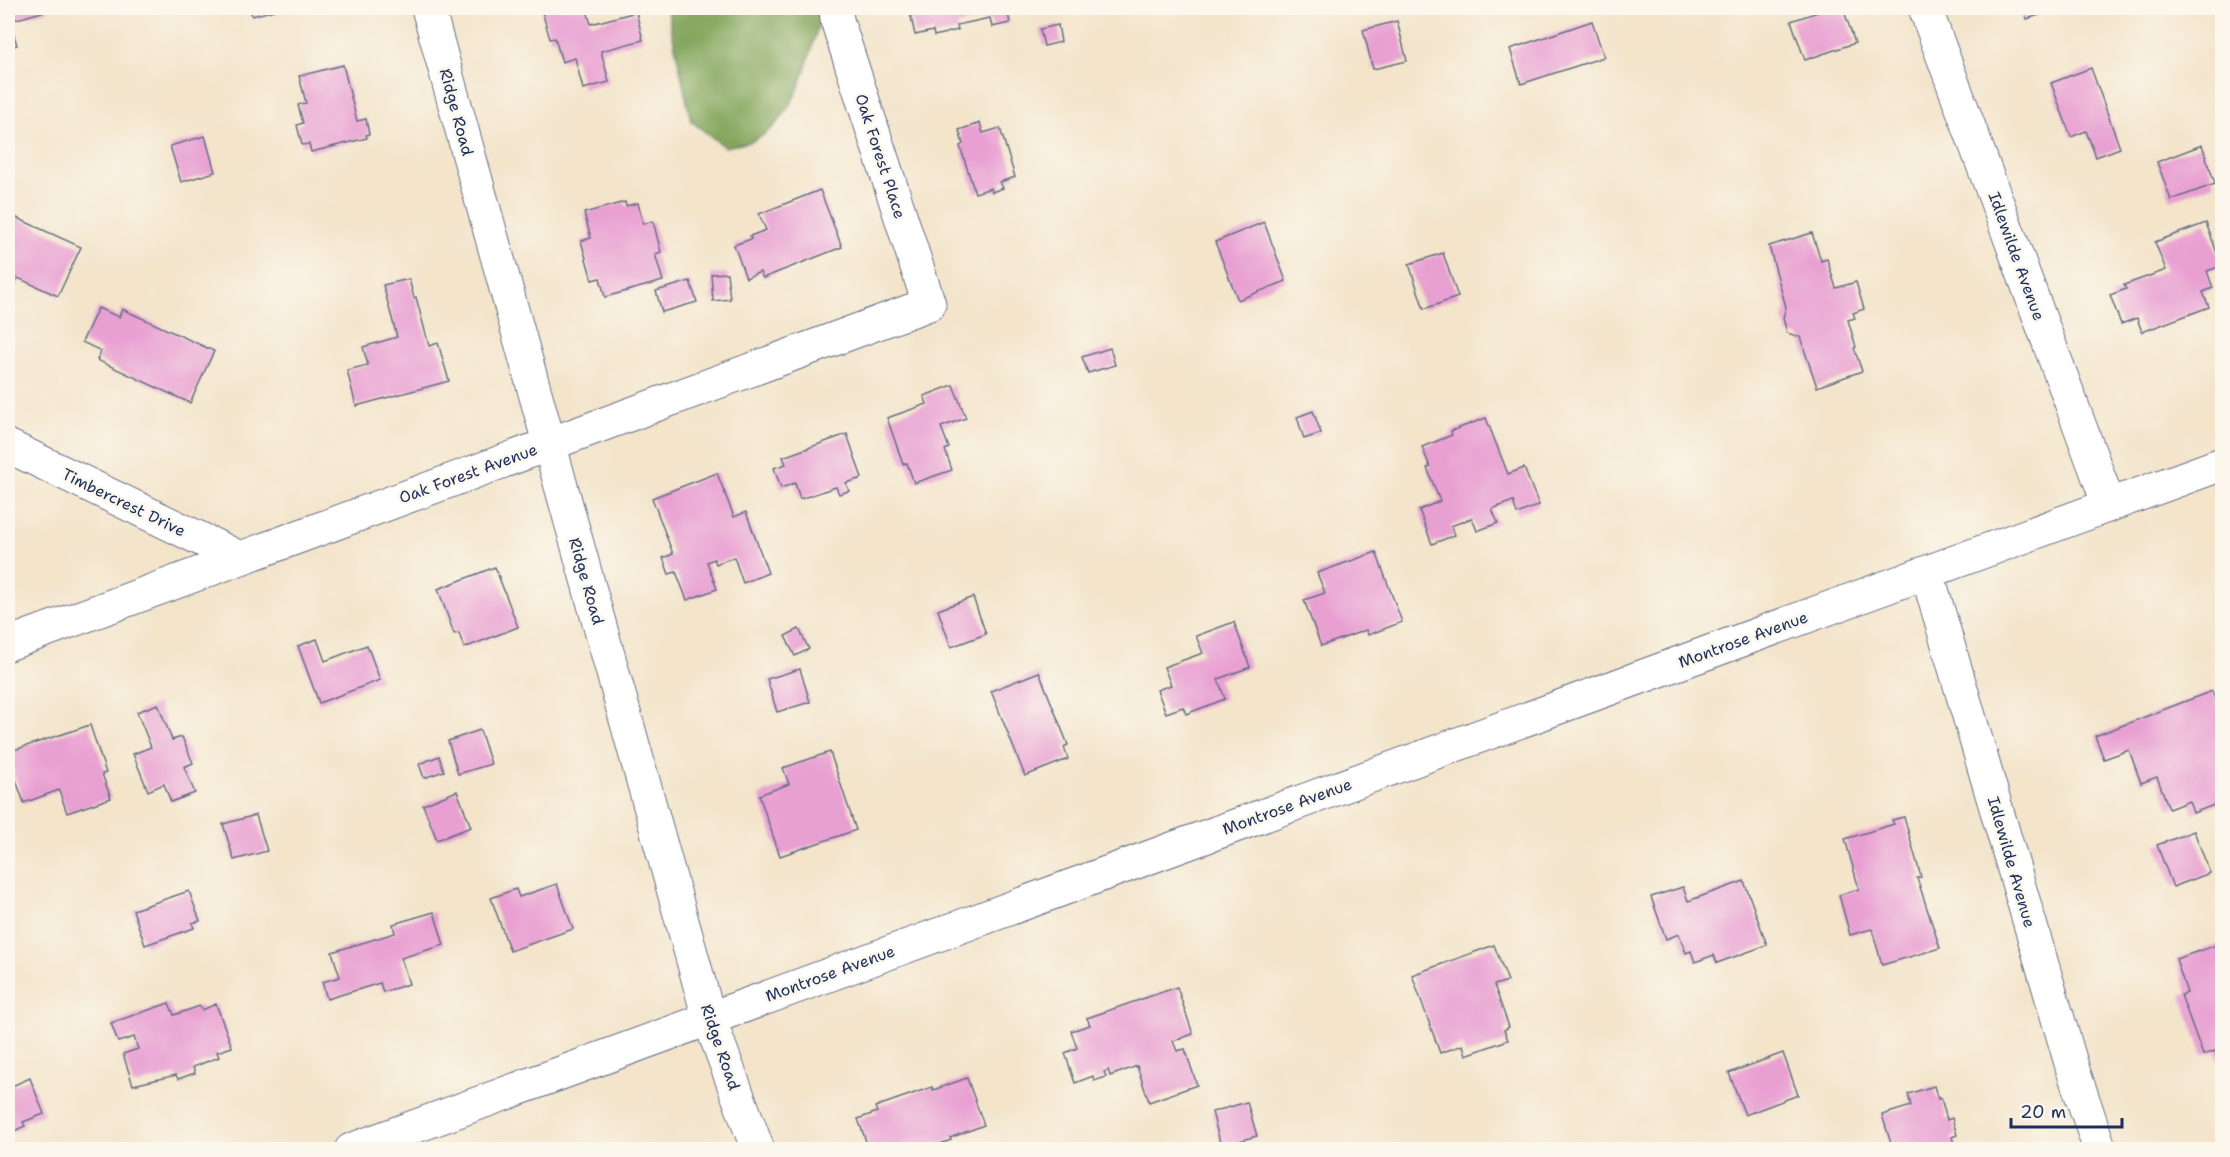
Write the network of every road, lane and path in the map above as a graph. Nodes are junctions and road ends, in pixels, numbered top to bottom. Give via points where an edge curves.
1 (428, 8) edge
2 (836, 8) edge
3 (1925, 8) edge
4 (929, 304) joint
5 (548, 443) junction
6 (8, 446) edge
7 (2223, 464) edge
8 (2109, 505) junction
9 (240, 558) junction
10 (1927, 573) junction
11 (8, 644) edge
12 (709, 1018) junction
13 (351, 1149) edge
14 (758, 1149) edge
15 (2100, 1149) edge

1 - 5 street, Ridge Road
2 - 4 street, Oak Forest Place
3 - 8 street, Idlewilde Avenue
4 - 5 street, Oak Forest Avenue
5 - 9 street, Oak Forest Avenue
5 - 12 street, Ridge Road
6 - 9 street, Timbercrest Drive
7 - 8 street, Montrose Avenue
8 - 10 street, Montrose Avenue
9 - 11 street, Oak Forest Avenue
10 - 12 street, Montrose Avenue
10 - 15 street, Idlewilde Avenue via 2073,1070
12 - 13 street, Montrose Avenue
12 - 14 street, Ridge Road

